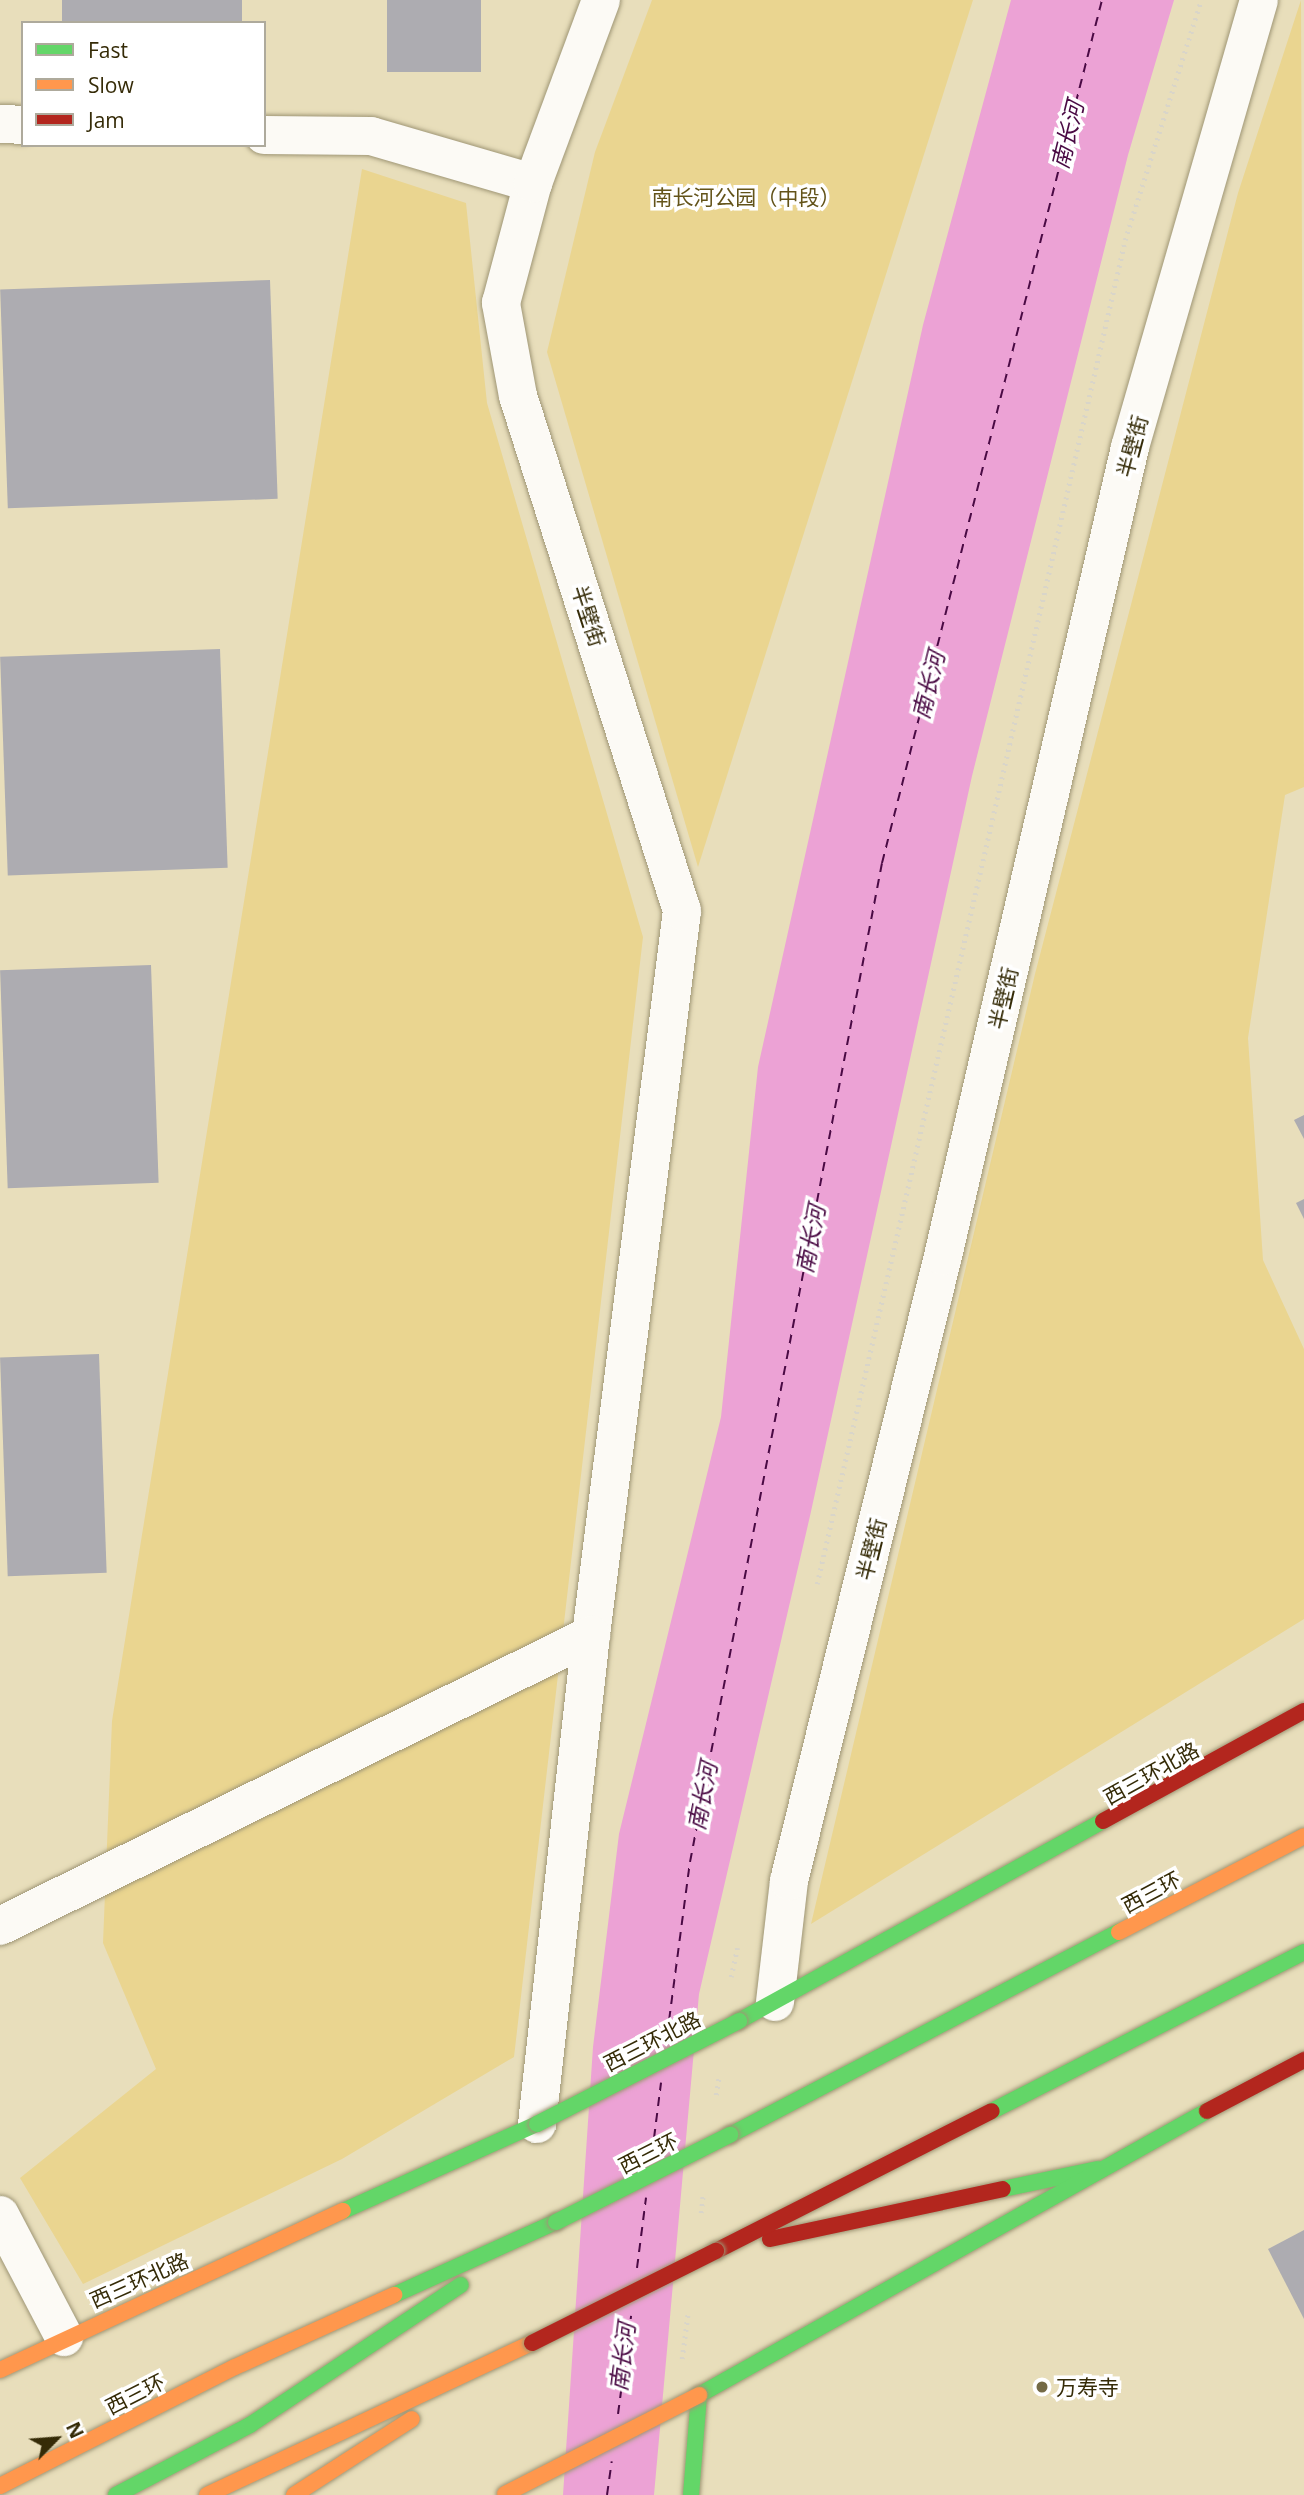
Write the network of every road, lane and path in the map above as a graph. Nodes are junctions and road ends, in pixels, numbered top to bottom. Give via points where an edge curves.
1 (601, 0) edge
2 (1259, 0) edge
3 (0, 124) edge
4 (21, 125) edge
5 (266, 135) edge
6 (533, 183) junction
7 (592, 1635) junction
8 (1304, 1711) edge
9 (1304, 1836) edge
10 (0, 1926) edge
11 (1304, 1952) edge
12 (775, 2002) junction
13 (1304, 2060) edge
14 (537, 2124) junction
15 (1098, 2169) junction
16 (0, 2215) edge
17 (556, 2222) junction
18 (716, 2251) junction
19 (64, 2337) junction
20 (532, 2343) junction
21 (0, 2370) edge
22 (699, 2395) junction
23 (0, 2486) edge
24 (116, 2495) edge
25 (206, 2495) edge
26 (293, 2495) edge
27 (505, 2495) edge
28 (691, 2495) edge

1 - 6 street, 半壁街
2 - 12 street, 半壁街 via 1130,447 940,1269 789,1881
3 - 4 street
5 - 6 street via 370,136
6 - 7 street, 半壁街 via 501,303 518,396 681,911
7 - 10 street
7 - 14 street, 半壁街
8 - 12 main road, 西三环北路
9 - 17 main road, 西三环, bridge
11 - 18 main road
12 - 14 main road, 西三环北路, bridge
13 - 15 main road
14 - 19 main road, 西三环北路
15 - 18 main road
15 - 22 main road
16 - 19 street
17 - 23 main road, 西三环 via 235,2367
17 - 24 main road via 250,2425
18 - 20 main road, bridge
19 - 21 main road, 西三环北路
20 - 25 main road
20 - 26 main road
22 - 27 main road, bridge
22 - 28 main road

